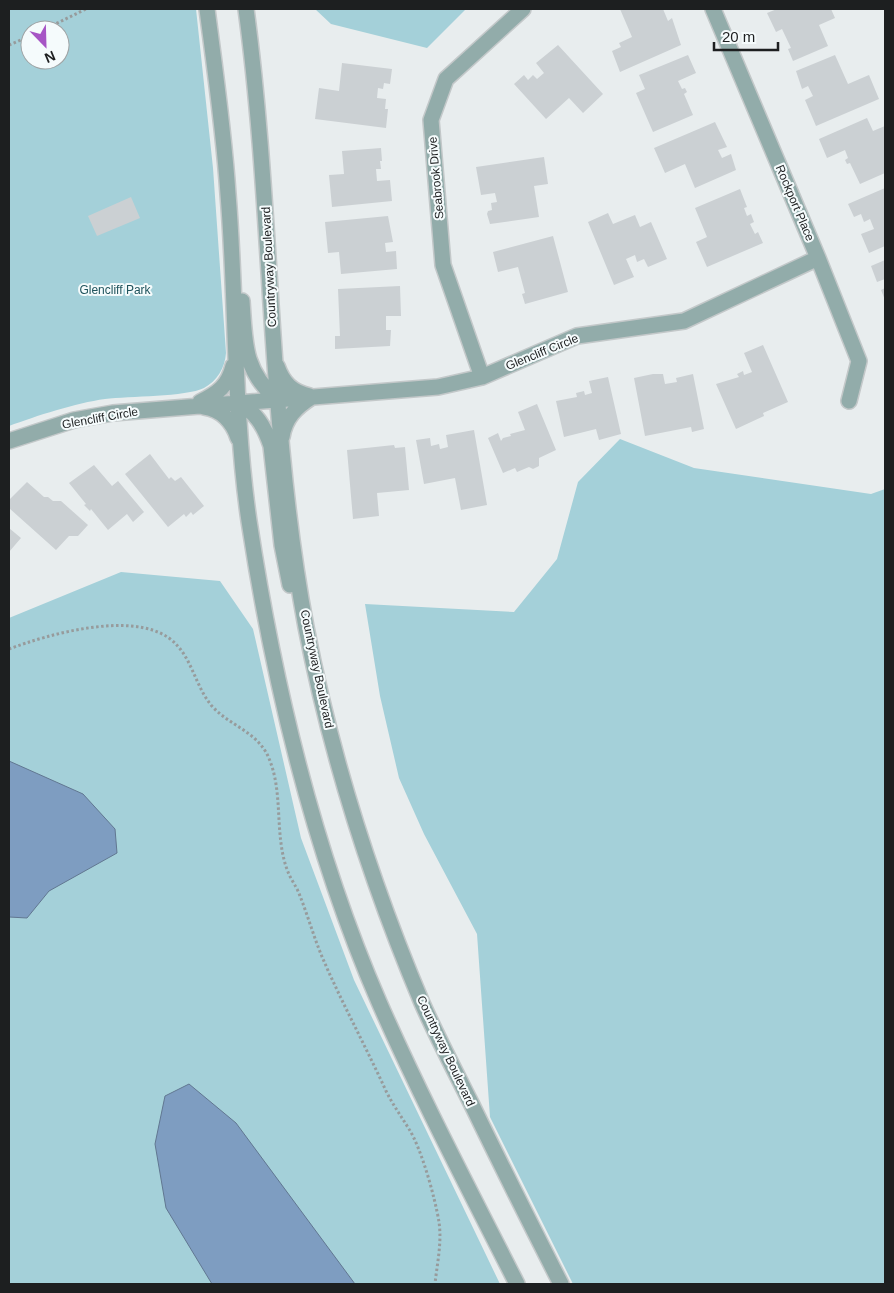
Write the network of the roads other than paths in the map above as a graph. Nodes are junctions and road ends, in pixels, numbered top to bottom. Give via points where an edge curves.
1 (207, 9) edge
2 (246, 9) edge
3 (523, 9) edge
4 (713, 9) edge
5 (225, 160) junction
6 (818, 258) junction
7 (235, 354) junction
8 (274, 356) junction
9 (482, 377) junction
10 (261, 384) junction
11 (314, 396) junction
12 (276, 400) junction
13 (850, 401) dead end
14 (237, 402) junction
15 (195, 406) junction
16 (256, 414) junction
17 (9, 441) edge
18 (281, 443) junction
19 (242, 447) junction
20 (307, 627) junction
21 (517, 1284) edge
22 (561, 1284) edge

1 - 5 street
2 - 8 street, Countryway Boulevard via 258,97
3 - 9 street, Seabrook Drive via 446,78 431,120 443,264
4 - 6 street, Rockport Place
5 - 7 street
5 - 10 street via 237,192 248,356
6 - 9 street, Glencliff Circle via 684,321 577,336
6 - 13 street, Rockport Place via 859,361
7 - 14 street
7 - 15 street via 225,386
8 - 10 street
8 - 11 street, Glencliff Circle via 286,384 299,393
8 - 12 street, Countryway Boulevard
9 - 11 street, Glencliff Circle via 438,387
10 - 12 street
10 - 14 street
11 - 12 street, Glencliff Circle
11 - 18 street via 291,414
12 - 14 street, Glencliff Circle
12 - 16 street, Glencliff Circle
12 - 18 street, Countryway Boulevard
14 - 15 street, Glencliff Circle
14 - 16 street
14 - 19 street
15 - 17 street, Glencliff Circle via 74,420
15 - 19 street, Glencliff Circle via 223,414 235,429
16 - 19 street, Glencliff Circle via 249,424
16 - 20 street via 271,446 287,572 295,606
18 - 20 street, Countryway Boulevard via 290,526
19 - 21 street via 249,518 268,634 306,800 379,1002
20 - 22 street, Countryway Boulevard via 344,789 390,923 423,1005

